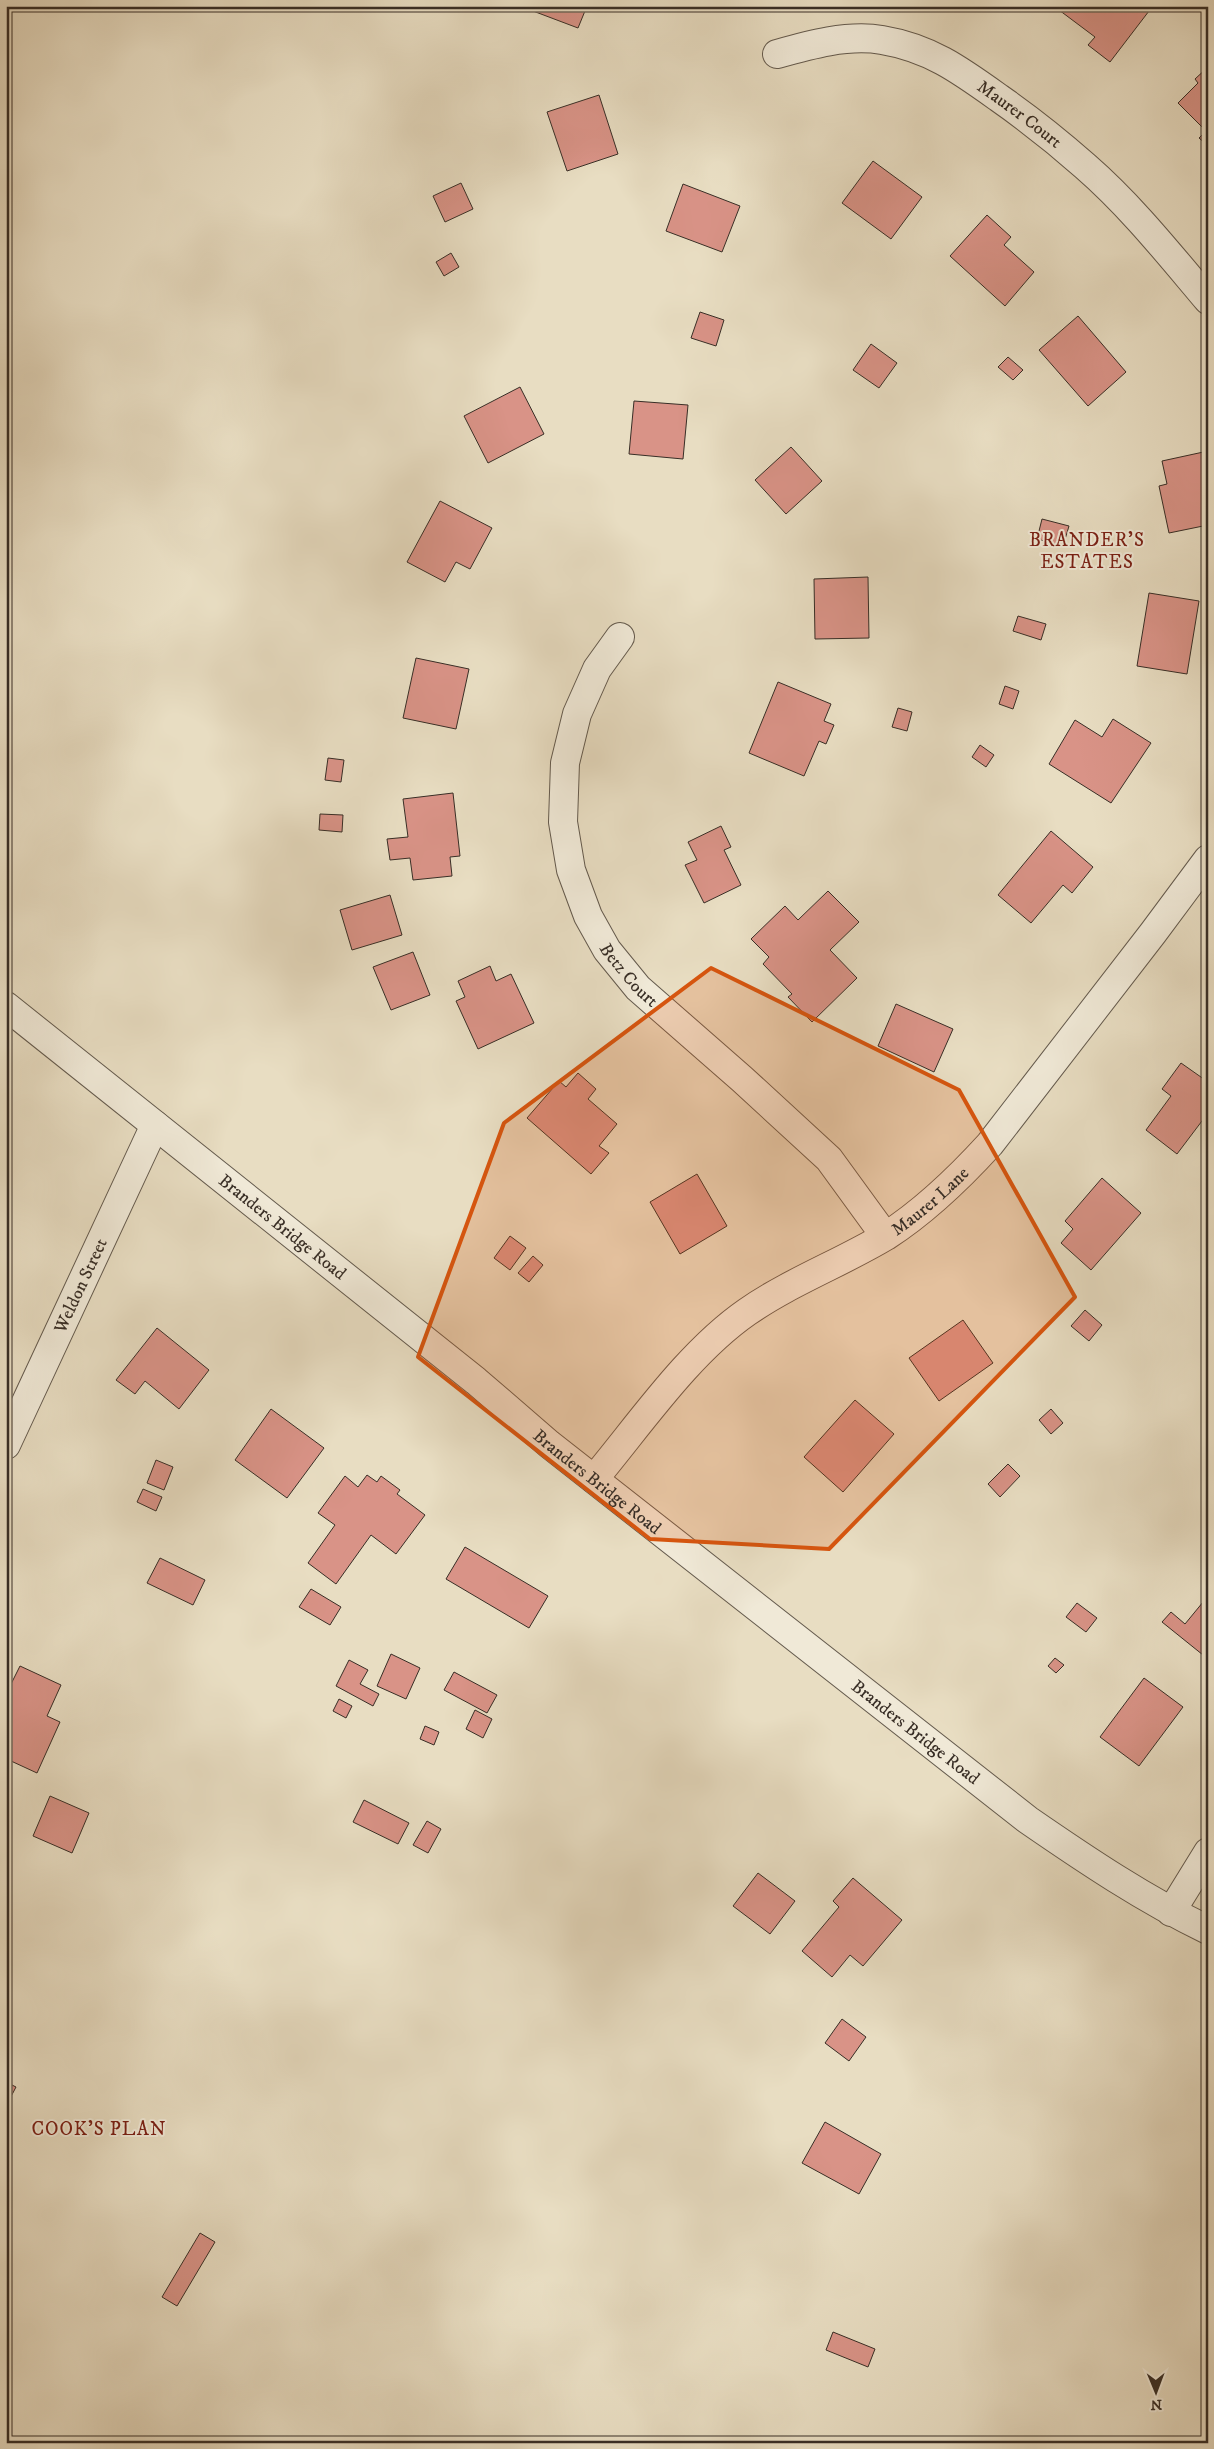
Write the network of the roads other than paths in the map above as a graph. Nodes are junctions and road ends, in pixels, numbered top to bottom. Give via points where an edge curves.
1 (777, 54) dead end
2 (1208, 300) edge
3 (620, 637) dead end
4 (1208, 859) edge
5 (6, 1006) edge
6 (156, 1125) junction
7 (885, 1236) junction
8 (6, 1445) edge
9 (594, 1479) junction
10 (1208, 1852) edge
11 (1171, 1912) junction
12 (1208, 1930) edge

1 - 2 street, Maurer Court via 844,40 880,40 921,50 951,64 1027,118 1086,167 1149,230
3 - 7 street, Betz Court via 597,669 577,714 565,763 563,822 571,870 588,916 607,950 638,988 829,1160
4 - 7 street, Maurer Lane via 990,1144 966,1171 919,1212
5 - 6 street, Branders Bridge Road
6 - 8 street, Weldon Street
6 - 9 street, Branders Bridge Road
7 - 9 street, Maurer Lane via 746,1313 697,1355
9 - 11 street, Branders Bridge Road via 1028,1820 1099,1869
10 - 11 street
11 - 12 street, Branders Bridge Road

